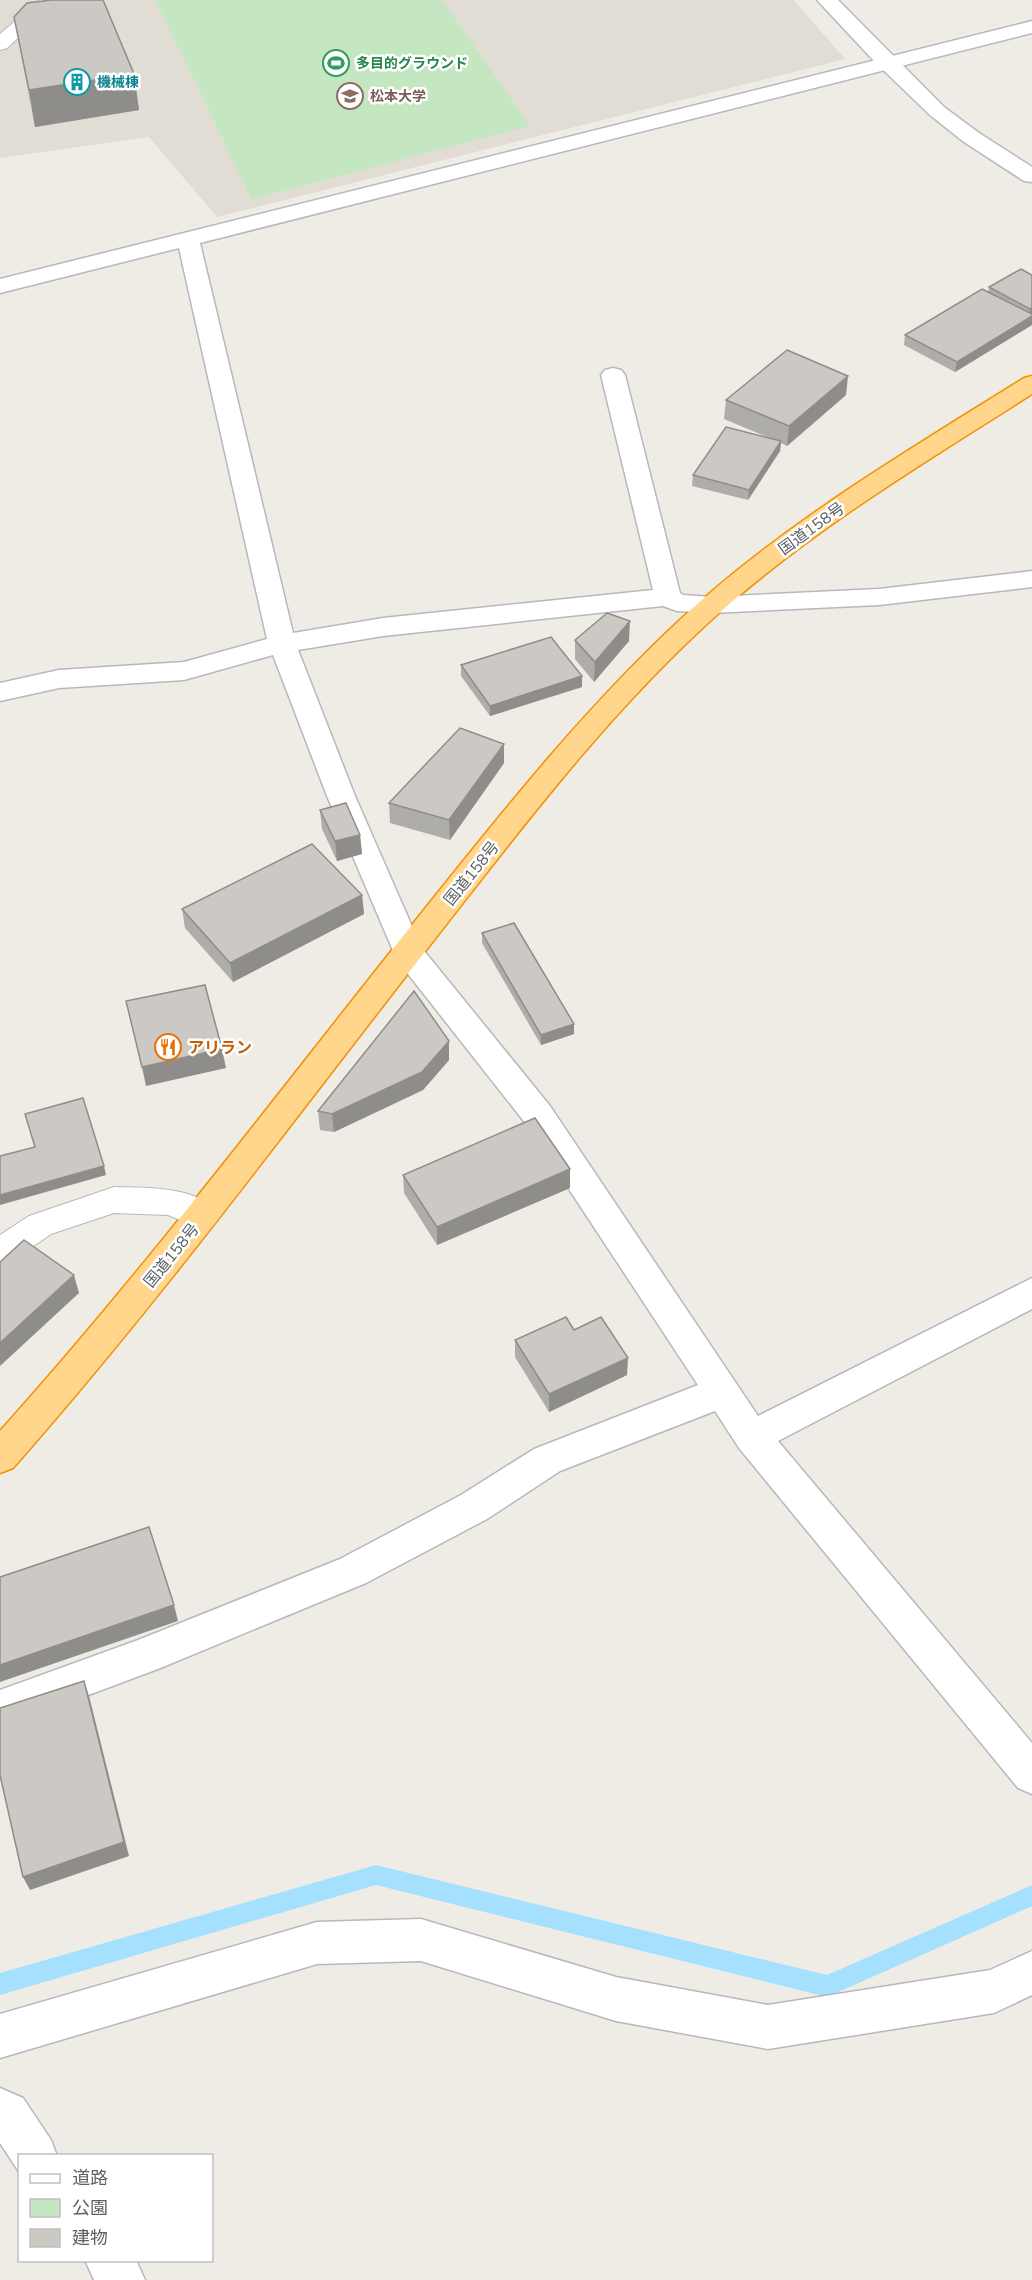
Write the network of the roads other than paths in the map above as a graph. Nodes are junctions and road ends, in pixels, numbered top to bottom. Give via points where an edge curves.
1 (51, 0) edge
2 (827, 0) edge
3 (1032, 27) edge
4 (0, 44) edge
5 (887, 63) junction
6 (1032, 176) edge
7 (188, 240) junction
8 (0, 286) edge
9 (614, 375) dead end
10 (1032, 383) edge
11 (1032, 579) edge
12 (668, 597) junction
13 (712, 605) junction
14 (282, 644) junction
15 (0, 692) edge
16 (408, 952) junction
17 (202, 1216) junction
18 (0, 1252) edge
19 (1032, 1292) edge
20 (722, 1392) junction
21 (752, 1437) junction
22 (0, 1456) edge
23 (0, 1709) edge
24 (1032, 1774) edge
25 (1032, 1972) edge
26 (0, 2036) edge
27 (0, 2110) edge
28 (34, 2154) edge
29 (109, 2262) edge
30 (122, 2280) edge

1 - 4 lane
2 - 5 street
3 - 5 street
5 - 6 street via 939,112
5 - 7 street
7 - 8 street
7 - 14 street
9 - 12 street
10 - 13 highway, 国道158号 via 863,491
11 - 13 street via 879,597
12 - 13 street via 677,603
12 - 14 street via 383,627
13 - 16 highway, 国道158号 via 560,761
14 - 15 street via 184,671 59,679
14 - 16 street
16 - 17 highway, 国道158号
16 - 20 street via 538,1115
17 - 18 lane via 171,1202 114,1200 40,1225
17 - 22 highway, 国道158号 via 71,1380
19 - 21 street
20 - 21 street
20 - 23 street via 547,1460 474,1507 353,1571 144,1656
21 - 24 street
25 - 26 street via 994,1991 768,2027 616,2000 421,1940 316,1943
27 - 28 street via 7,2114
29 - 30 street

